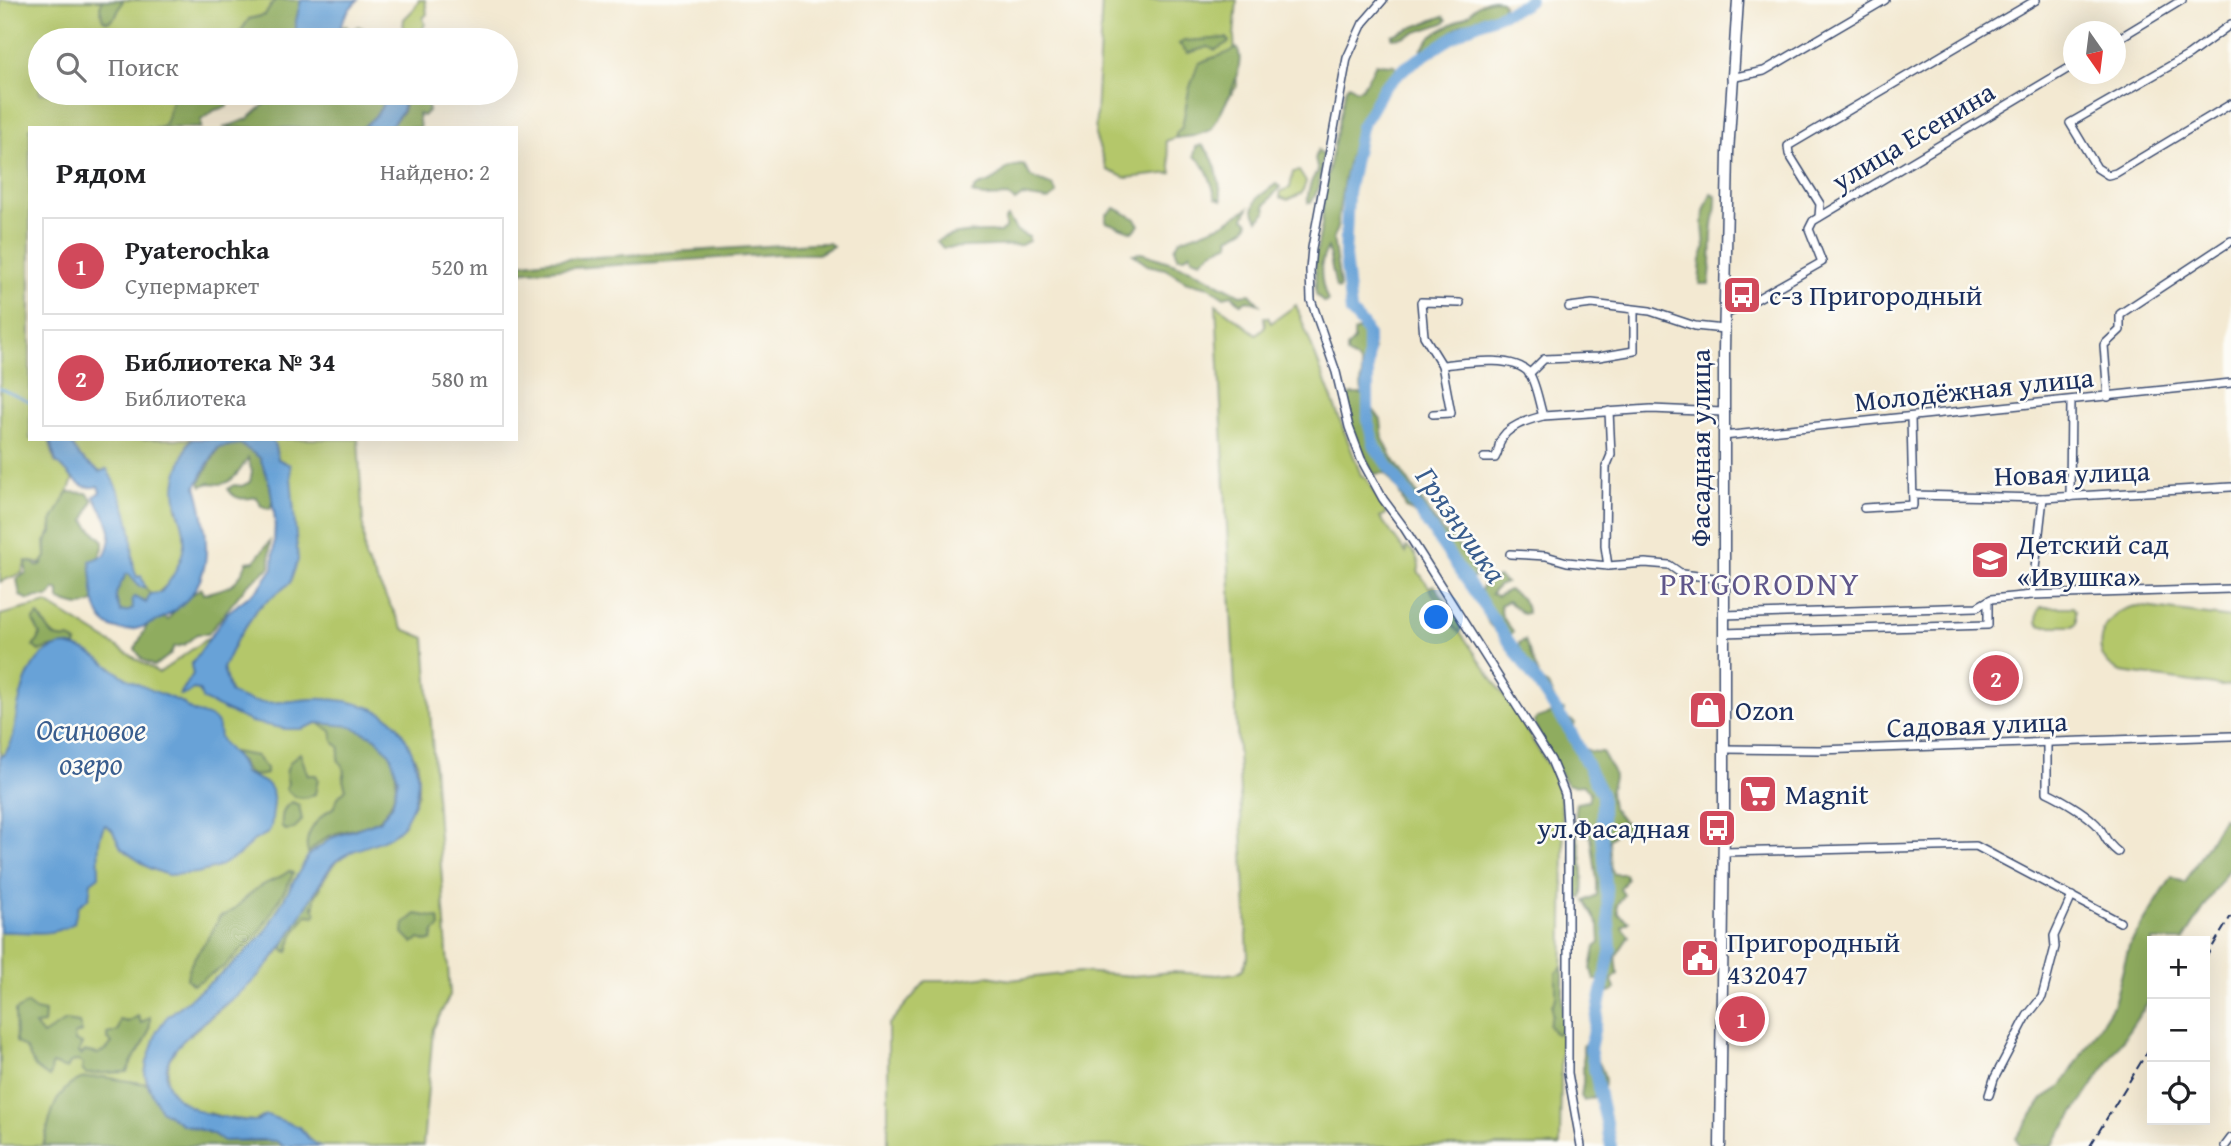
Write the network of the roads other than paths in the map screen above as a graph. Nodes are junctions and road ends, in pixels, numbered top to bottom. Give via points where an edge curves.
1 (1383, 0) edge
2 (1885, 0) edge
3 (2036, 0) edge
4 (2182, 0) edge
5 (1738, 2) edge
6 (2231, 24) edge
7 (2126, 34) edge
8 (2063, 72) edge
9 (1731, 78) junction
10 (2231, 104) edge
11 (1819, 217) junction
12 (2231, 241) edge
13 (1460, 303) dead end
14 (1569, 307) dead end
15 (1634, 310) junction
16 (1724, 314) junction
17 (1724, 329) junction
18 (1442, 365) junction
19 (1529, 374) junction
20 (2231, 383) edge
21 (2108, 397) junction
22 (2071, 401) junction
23 (1609, 411) junction
24 (1723, 412) junction
25 (1433, 414) dead end
26 (1543, 416) junction
27 (1911, 417) junction
28 (1722, 437) junction
29 (1484, 458) dead end
30 (2231, 487) edge
31 (1913, 495) junction
32 (2070, 497) junction
33 (2043, 498) junction
34 (1864, 508) dead end
35 (2092, 545) dead end
36 (2038, 548) junction
37 (1510, 554) dead end
38 (1608, 566) junction
39 (1722, 579) junction
40 (2231, 589) edge
41 (2032, 595) junction
42 (1988, 601) junction
43 (1723, 615) junction
44 (1723, 633) junction
45 (2231, 736) edge
46 (2047, 743) junction
47 (1724, 749) junction
48 (1723, 852) junction
49 (2118, 852) dead end
50 (2072, 896) junction
51 (2120, 922) dead end
52 (1989, 1095) dead end
53 (2231, 1138) edge
54 (1581, 1146) edge
55 (1720, 1146) edge
56 (2225, 1146) edge

1 - 54 street via 1363,23 1347,58 1312,248 1311,300 1361,459 1560,780 1568,837 1568,1073
2 - 9 street via 1758,74
3 - 11 street via 1787,146 1820,204
4 - 7 street
5 - 9 main road, Фасадная улица
6 - 10 street via 2189,55 2070,123 2097,168 2108,175
8 - 11 street, улица Есенина
9 - 16 main road, Фасадная улица
11 - 16 street, улица Есенина via 1809,229 1822,262
12 - 21 street via 2120,314 2120,330 2104,345
13 - 18 street via 1421,302 1424,336
14 - 15 street via 1592,304
15 - 17 street
15 - 19 street via 1634,351 1544,359
16 - 17 main road, Фасадная улица
17 - 24 main road, Фасадная улица
18 - 19 street via 1493,360 1521,367
18 - 25 street via 1451,413
19 - 26 street
20 - 21 street, Молодёжная улица
21 - 22 street, Молодёжная улица
22 - 27 street, Молодёжная улица
22 - 32 street
23 - 24 street
23 - 26 street
23 - 38 street
24 - 28 main road, Фасадная улица
26 - 29 street via 1512,428 1500,441 1494,458
27 - 28 street, Молодёжная улица
27 - 31 street
28 - 39 main road, Фасадная улица
30 - 32 street, Новая улица
31 - 33 street, Новая улица
31 - 34 street via 1913,505
32 - 33 street, Новая улица
33 - 36 street
35 - 36 street
36 - 41 street
37 - 38 street
38 - 39 street via 1669,565 1682,574
39 - 43 main road, Фасадная улица
40 - 41 street
41 - 42 street
42 - 43 street via 1977,607
42 - 44 street via 1988,625
43 - 44 main road, Фасадная улица
44 - 47 main road, Фасадная улица
45 - 46 street, Садовая улица
46 - 47 street, Садовая улица
46 - 49 street via 2046,792 2096,823 2105,841
47 - 48 main road, Фасадная улица
48 - 50 street via 1976,846
48 - 55 main road, Фасадная улица
50 - 51 street
50 - 52 street via 2054,936 2052,965 2042,997 2027,1016
53 - 56 street

